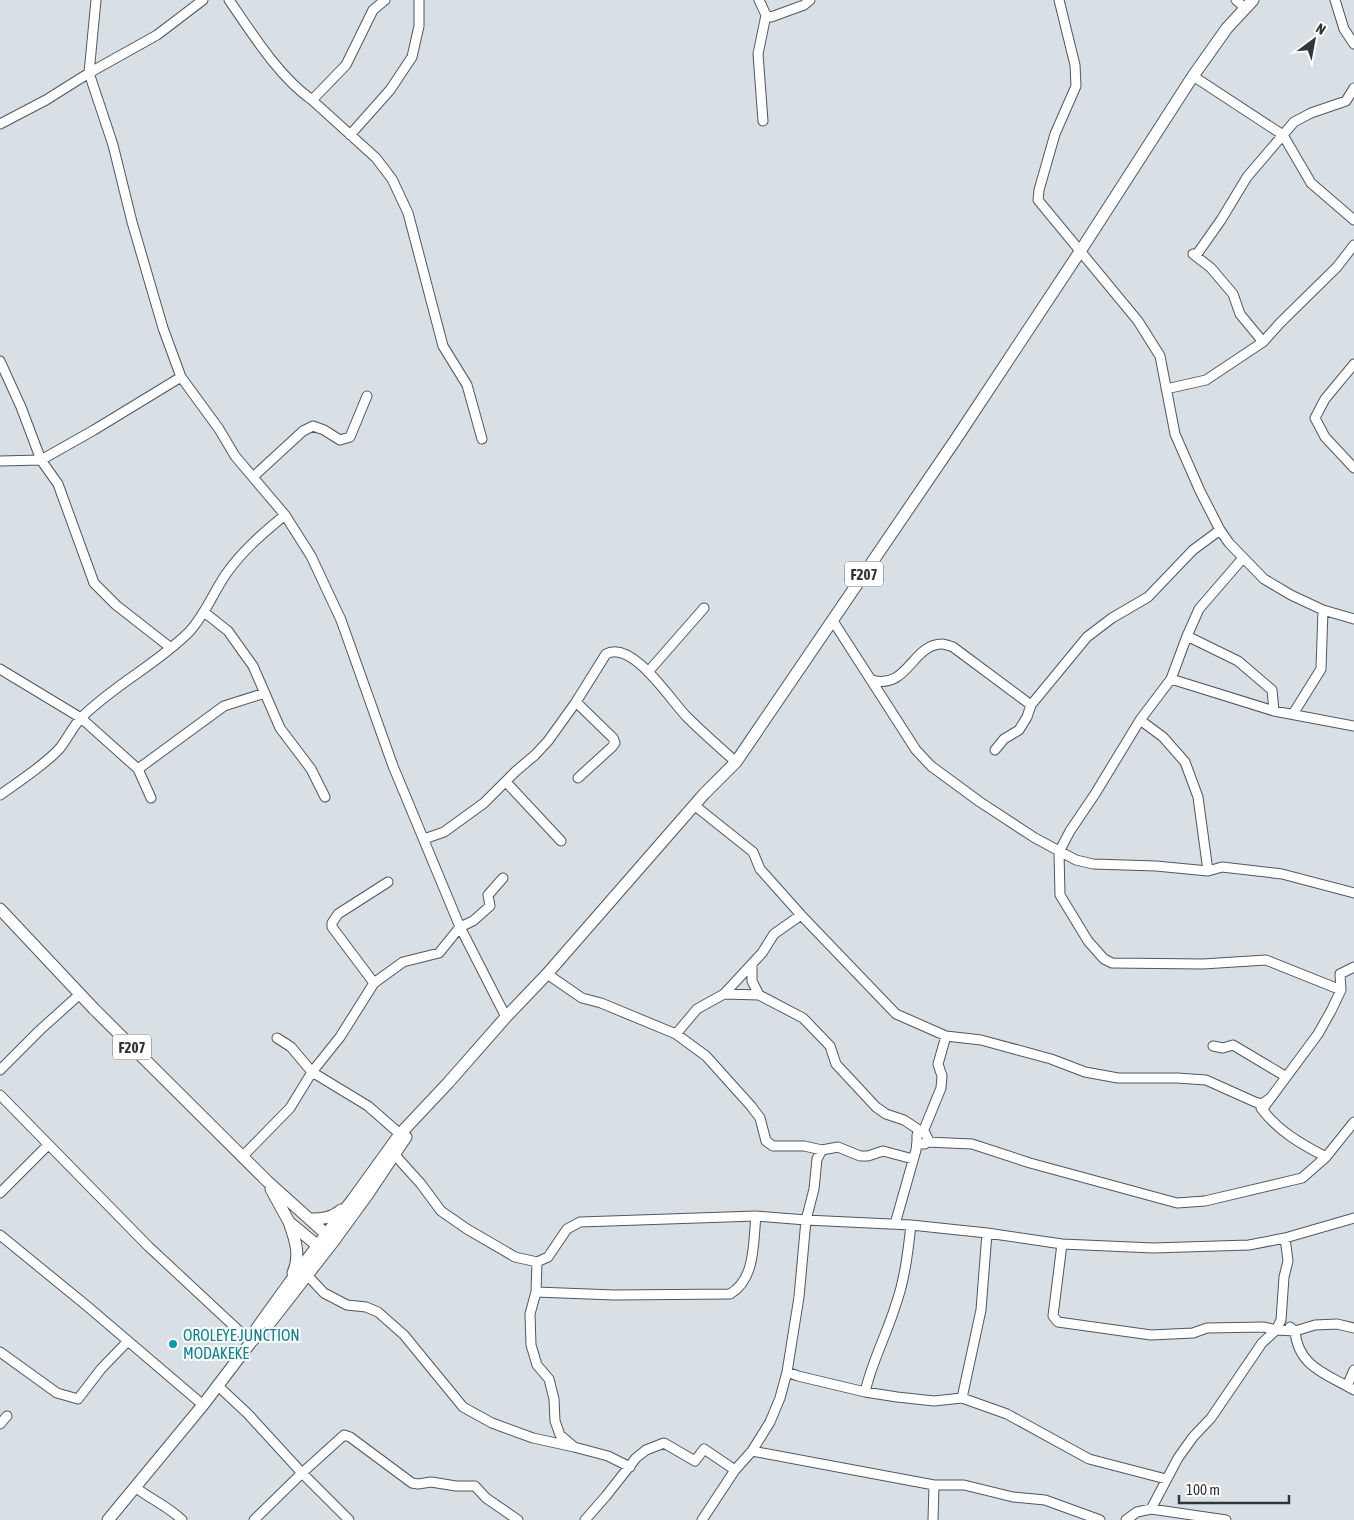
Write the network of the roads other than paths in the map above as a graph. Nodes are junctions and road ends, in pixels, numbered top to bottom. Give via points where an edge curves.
1 (96, 0) edge
2 (203, 0) edge
3 (229, 0) edge
4 (385, 0) edge
5 (419, 0) edge
6 (759, 0) edge
7 (810, 0) edge
8 (1059, 0) edge
9 (1236, 0) edge
10 (1336, 0) edge
11 (1249, 4) edge
12 (766, 15) junction
13 (1354, 44) edge
14 (89, 73) junction
15 (1193, 76) junction
16 (1354, 88) edge
17 (312, 100) junction
18 (763, 121) dead end
19 (0, 124) edge
20 (350, 135) junction
21 (1283, 135) junction
22 (1354, 220) edge
23 (1354, 245) edge
24 (1082, 250) junction
25 (1263, 342) junction
26 (0, 361) edge
27 (1354, 364) edge
28 (181, 377) junction
29 (1166, 389) junction
30 (367, 396) dead end
31 (482, 439) dead end
32 (41, 460) junction
33 (0, 461) edge
34 (1354, 468) edge
35 (253, 477) junction
36 (285, 515) junction
37 (1220, 530) junction
38 (1243, 558) junction
39 (704, 608) dead end
40 (1323, 610) junction
41 (204, 612) junction
42 (1354, 619) edge
43 (832, 621) junction
44 (1187, 636) junction
45 (171, 648) junction
46 (0, 669) edge
47 (648, 672) junction
48 (1171, 679) junction
49 (872, 680) junction
50 (265, 693) junction
51 (576, 702) junction
52 (1031, 705) junction
53 (1274, 711) junction
54 (1293, 714) junction
55 (81, 718) junction
56 (1140, 720) junction
57 (1354, 726) edge
58 (995, 750) dead end
59 (736, 762) junction
60 (138, 769) junction
61 (578, 778) dead end
62 (506, 782) junction
63 (0, 795) edge
64 (325, 797) dead end
65 (151, 798) dead end
66 (694, 805) junction
67 (424, 839) junction
68 (561, 841) dead end
69 (1059, 852) junction
70 (1208, 871) junction
71 (502, 878) dead end
72 (388, 882) dead end
73 (1354, 892) edge
74 (0, 909) edge
75 (801, 915) junction
76 (460, 927) junction
77 (752, 964) junction
78 (1354, 967) edge
79 (547, 974) junction
80 (374, 983) junction
81 (1341, 990) junction
82 (80, 994) junction
83 (724, 994) junction
84 (759, 995) junction
85 (506, 1017) junction
86 (676, 1034) junction
87 (946, 1036) junction
88 (277, 1038) dead end
89 (1213, 1046) dead end
90 (0, 1070) edge
91 (312, 1072) junction
92 (1285, 1076) junction
93 (0, 1095) edge
94 (1269, 1099) junction
95 (1254, 1102) junction
96 (425, 1108) junction
97 (1264, 1112) junction
98 (1354, 1122) edge
99 (400, 1134) junction
100 (921, 1139) junction
101 (48, 1145) junction
102 (822, 1150) junction
103 (394, 1154) junction
104 (1326, 1156) junction
105 (242, 1157) junction
106 (267, 1181) junction
107 (0, 1193) edge
108 (353, 1199) junction
109 (756, 1216) junction
110 (1354, 1218) edge
111 (310, 1219) junction
112 (806, 1220) junction
113 (289, 1222) junction
114 (894, 1224) junction
115 (911, 1225) junction
116 (987, 1233) junction
117 (0, 1235) edge
118 (1285, 1238) junction
119 (325, 1244) junction
120 (1062, 1244) junction
121 (537, 1262) junction
122 (308, 1275) junction
123 (290, 1282) junction
124 (536, 1292) junction
125 (1281, 1320) junction
126 (1354, 1328) edge
127 (1276, 1330) junction
128 (1295, 1331) junction
129 (127, 1342) junction
130 (251, 1342) junction
131 (0, 1352) edge
132 (1354, 1370) edge
133 (787, 1372) junction
134 (217, 1385) junction
135 (1350, 1388) edge
136 (865, 1392) junction
137 (962, 1398) junction
138 (202, 1405) junction
139 (7, 1416) dead end
140 (0, 1424) edge
141 (574, 1447) junction
142 (752, 1451) junction
143 (630, 1467) junction
144 (735, 1470) junction
145 (302, 1473) junction
146 (1166, 1479) junction
147 (934, 1485) junction
148 (135, 1487) junction
149 (1151, 1509) junction
150 (704, 1519) edge
151 (108, 1520) edge
152 (182, 1520) edge
153 (254, 1520) edge
154 (349, 1520) edge
155 (518, 1520) edge
156 (585, 1520) edge
157 (933, 1520) edge
158 (1100, 1520) edge
159 (1126, 1520) edge
160 (1226, 1520) edge

1 - 14 street
2 - 14 street via 157,35
3 - 17 street via 268,56 301,93
4 - 17 street via 373,10 346,65
5 - 20 street via 419,26 412,57 390,90
6 - 12 street
7 - 12 street via 772,17
8 - 24 street via 1076,66 1076,86 1055,134 1038,200
9 - 11 street
10 - 13 street via 1344,29
11 - 15 main road, F207 via 1227,28
12 - 18 street via 758,54
14 - 19 street
14 - 28 street via 113,145 160,320
15 - 21 street
15 - 24 main road, F207
16 - 21 street via 1346,101 1294,122
17 - 20 street
20 - 31 street via 376,158 392,179 408,213 443,346 467,385
21 - 22 street via 1310,183
21 - 25 street via 1247,177 1221,220 1197,254 1193,254 1211,268 1232,294 1240,314
23 - 25 street via 1337,267
24 - 29 street via 1138,320 1160,356
24 - 43 main road, F207
25 - 29 street via 1206,380
26 - 32 street
27 - 34 street via 1325,399 1315,418 1325,437
28 - 32 street
28 - 35 street
29 - 37 street via 1175,434
30 - 35 street via 350,437 340,440 313,426 303,431
32 - 33 street
32 - 45 street via 58,484 94,582 116,605
35 - 36 street
36 - 41 street via 240,555
36 - 67 street via 311,556 341,620 393,766
37 - 38 street
37 - 52 street via 1192,550 1148,597 1087,637
38 - 40 street via 1264,579
38 - 44 street via 1200,609
39 - 47 street
40 - 42 street
40 - 54 street via 1321,669
41 - 45 street via 190,631
41 - 50 street via 228,631 253,666
43 - 49 street
43 - 59 main road, F207
44 - 48 street
44 - 53 street via 1249,669 1272,690
45 - 55 street
46 - 55 street
47 - 51 street via 629,656 612,651 606,654
47 - 59 street via 685,715
48 - 53 street
48 - 56 street
49 - 52 street via 882,683 896,679 928,647 942,644 953,647
49 - 69 street via 916,750 931,766 980,802
50 - 60 street via 224,706
50 - 64 street via 280,728 311,769
51 - 61 street via 615,742
51 - 62 street via 548,741
52 - 58 street via 1019,730 1004,739
53 - 54 street
54 - 57 street
55 - 60 street
55 - 63 street via 59,749
56 - 69 street
56 - 70 street via 1163,737 1185,762 1198,797
59 - 66 main road, F207
60 - 65 street
62 - 67 street via 484,803 444,832
62 - 68 street
66 - 75 street via 753,852 760,869
66 - 79 main road, F207
67 - 76 street
69 - 70 street via 1093,864
69 - 81 street via 1060,895 1088,940 1104,959 1112,963 1203,964 1266,960
70 - 73 street via 1222,868 1282,874
71 - 76 street via 488,894 490,906 473,921
72 - 80 street via 338,914 332,923
74 - 82 main road, F207
75 - 77 street via 774,934
75 - 87 street via 896,1014
76 - 80 street via 439,953 403,962
76 - 85 street
77 - 83 street
77 - 84 street via 752,981
78 - 81 street via 1340,974
79 - 85 main road, F207
79 - 86 street via 582,998
80 - 91 street via 340,1037
81 - 92 street via 1318,1034
82 - 90 street
82 - 105 main road, F207
83 - 84 street
83 - 86 street via 697,1009
84 - 100 street via 803,1018 830,1046 836,1064 876,1107 904,1120
85 - 96 main road, F207
86 - 102 street via 706,1056 751,1106 760,1118 766,1141 773,1146 804,1146
87 - 95 street via 981,1040 1085,1072 1118,1078 1206,1080
87 - 100 street via 938,1064 941,1088
88 - 91 street via 290,1047
89 - 92 street via 1223,1048 1232,1045
91 - 99 street via 368,1106
91 - 105 street via 290,1108
92 - 94 street
93 - 101 street
94 - 95 street via 1262,1104
94 - 97 street
95 - 97 street
96 - 99 main road, F207
96 - 103 main road, F207
97 - 104 street via 1284,1133
98 - 104 street
99 - 108 main road, F207
100 - 102 street via 868,1156 838,1147
100 - 104 street via 972,1144 1177,1203 1205,1201 1302,1178
100 - 114 street
101 - 107 street
101 - 130 street via 148,1246
102 - 112 street via 817,1159
103 - 119 main road, F207 via 368,1194
103 - 121 street via 441,1211 507,1253
105 - 106 main road, F207
106 - 111 main road, F207
106 - 113 main road, F207
108 - 111 main road via 336,1215
108 - 119 main road, F207
109 - 112 street
109 - 121 street via 580,1222 567,1229 548,1257
109 - 124 street via 748,1271 739,1288 730,1294
110 - 118 street
111 - 119 main road, F207
112 - 114 street
112 - 133 street via 799,1297
113 - 119 main road, F207
113 - 123 main road via 298,1259
114 - 115 street
115 - 116 street
115 - 136 street via 897,1304 869,1372
116 - 120 street
116 - 137 street via 981,1310
117 - 129 street
118 - 120 street via 1249,1245 1211,1247
118 - 125 street via 1288,1261
119 - 122 main road, F207
119 - 123 main road, F207
120 - 127 street via 1053,1316 1058,1322 1151,1335 1192,1333 1207,1328 1264,1327
121 - 124 street
122 - 130 main road, F207 via 262,1333
122 - 141 street via 324,1293 347,1305 378,1312 404,1335 463,1407 492,1423 533,1438
123 - 130 main road, F207 via 257,1328
124 - 141 street via 530,1314 531,1346 536,1365 548,1379 560,1435
125 - 127 street
125 - 128 street
126 - 128 street via 1327,1324
127 - 128 street
127 - 146 street via 1262,1343
128 - 135 street via 1296,1343 1311,1366
129 - 131 street via 78,1399 57,1393
129 - 138 street
130 - 134 main road, F207
132 - 135 street
133 - 136 street
133 - 142 street via 770,1422
134 - 138 main road, F207
134 - 145 street
136 - 137 street via 934,1401
137 - 146 street via 1006,1414 1089,1459
138 - 148 main road, F207
139 - 140 street
141 - 143 street via 608,1456
142 - 144 street
142 - 147 street
143 - 144 street via 646,1450 664,1443 695,1461 704,1449
143 - 156 street
144 - 150 street
145 - 153 street
145 - 154 street
145 - 155 street via 344,1435 412,1483 476,1486 486,1498
146 - 149 street
147 - 157 street
147 - 158 street via 964,1484 1013,1497 1045,1500
148 - 151 main road, F207
148 - 152 street
149 - 159 street via 1137,1512
149 - 160 street

